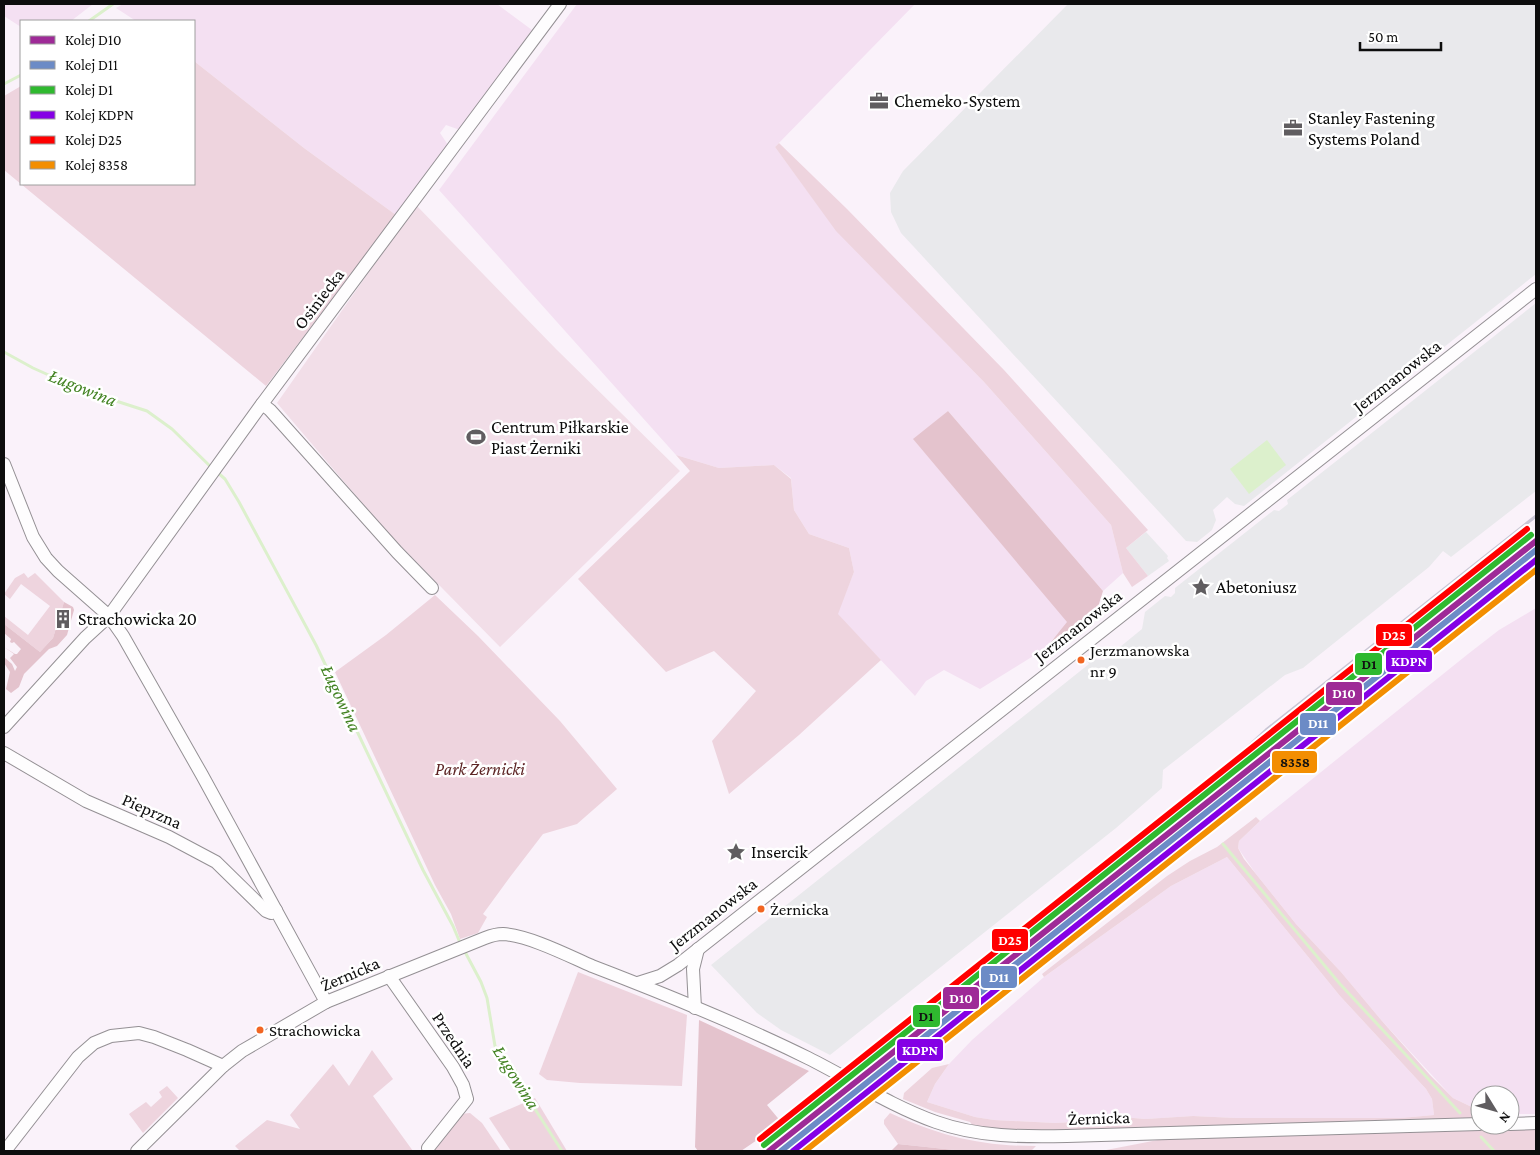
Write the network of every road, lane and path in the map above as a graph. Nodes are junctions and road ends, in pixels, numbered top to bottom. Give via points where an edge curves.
1 (560, 4) edge
2 (1536, 289) edge
3 (262, 404) junction
4 (4, 464) edge
5 (432, 588) dead end
6 (109, 616) junction
7 (4, 727) edge
8 (4, 753) edge
9 (276, 910) junction
10 (698, 949) junction
11 (389, 976) junction
12 (638, 983) junction
13 (326, 1002) junction
14 (695, 1008) junction
15 (223, 1066) junction
16 (1536, 1123) edge
17 (1470, 1124) edge
18 (1520, 1124) edge
19 (428, 1148) dead end
20 (5, 1151) edge
21 (137, 1151) edge

1 - 3 street, Osiniecka
2 - 10 street, Jerzmanowska
3 - 5 street
3 - 6 street, Osiniecka
4 - 6 street via 32,537 58,571
6 - 7 street, Osiniecka
6 - 9 street
8 - 9 street, Pieprzna via 86,801 169,837 216,862 266,911
9 - 13 street
10 - 12 street, Jerzmanowska via 660,976
10 - 14 street via 693,969
11 - 12 street, Żernicka via 497,935 527,940
11 - 13 street, Żernicka
11 - 19 street, Przednia via 463,1085 466,1099
12 - 14 street, Żernicka
13 - 15 street, Żernicka via 242,1051
14 - 17 street, Żernicka via 760,1035 902,1108 936,1122 977,1133 1067,1136
15 - 20 street via 154,1037 138,1033 111,1036 78,1057
15 - 21 street, Żernicka
16 - 18 street

